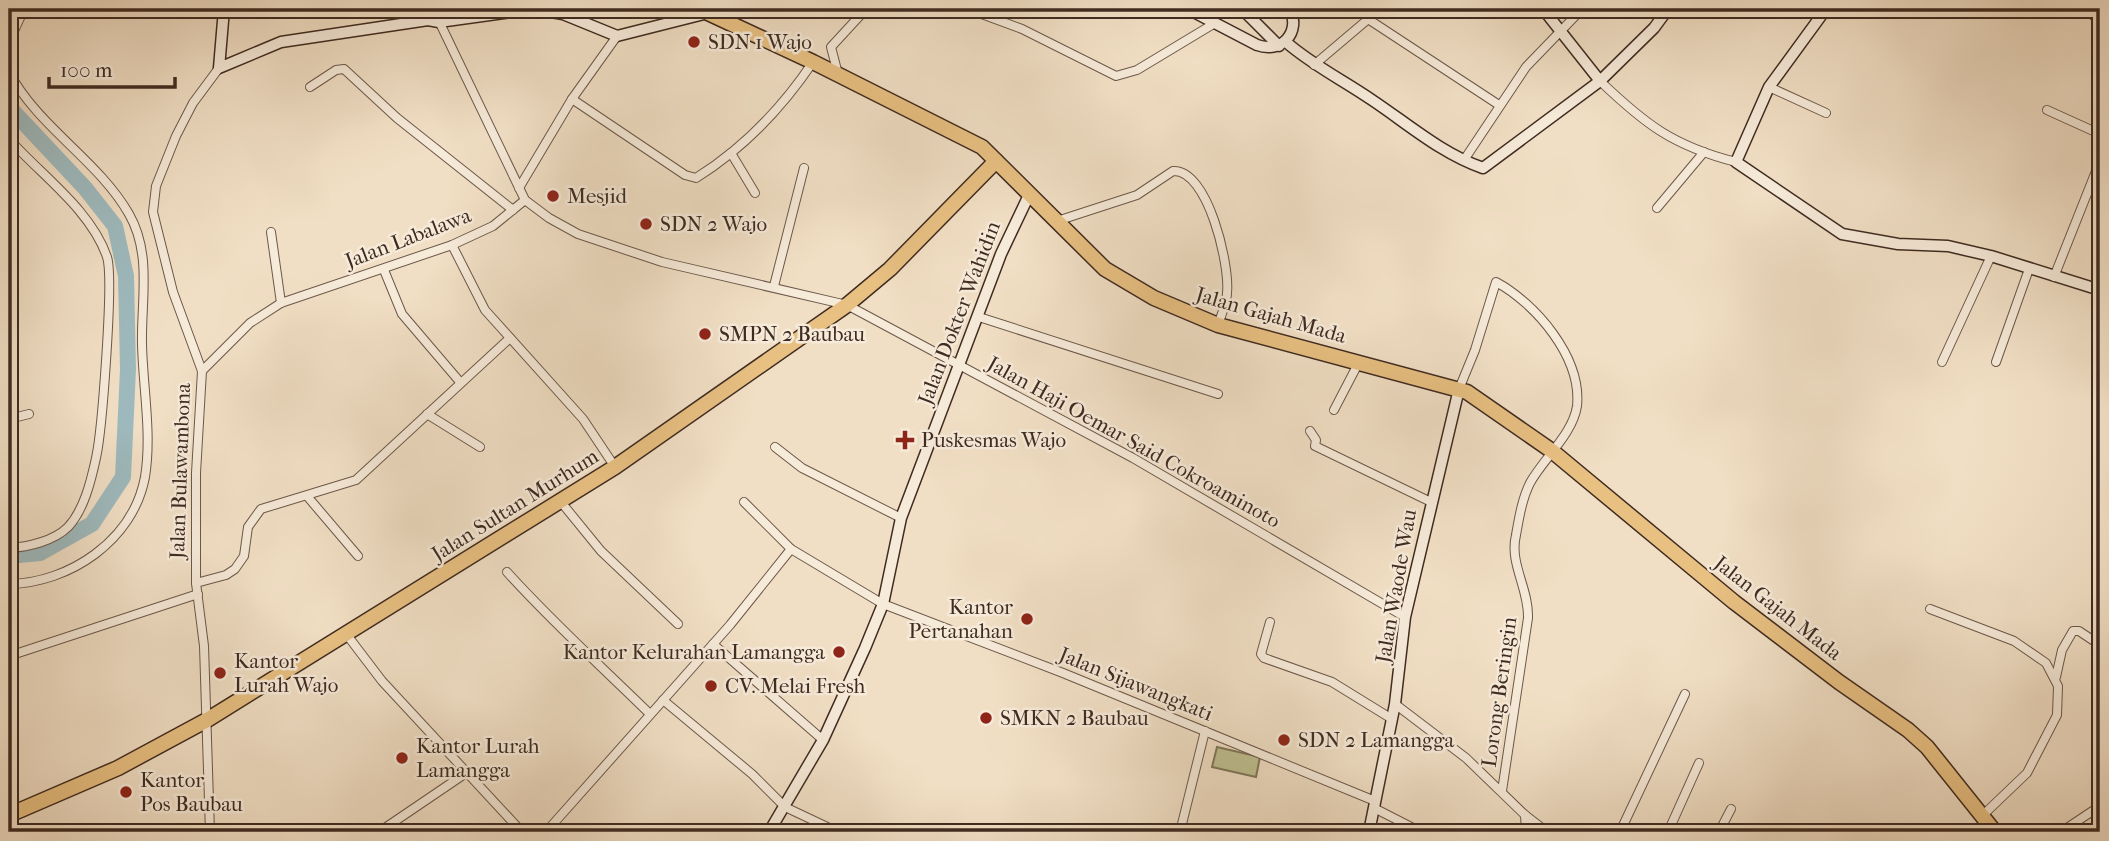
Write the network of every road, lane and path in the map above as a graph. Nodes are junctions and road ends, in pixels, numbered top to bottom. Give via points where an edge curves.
1 (24, 9) edge
2 (224, 9) edge
3 (866, 9) edge
4 (968, 9) edge
5 (1188, 9) edge
6 (1242, 9) edge
7 (1290, 9) edge
8 (1359, 9) edge
9 (1380, 9) edge
10 (1543, 9) edge
11 (1582, 9) edge
12 (1668, 9) edge
13 (1826, 9) edge
14 (2083, 9) edge
15 (715, 11) edge
16 (436, 16) edge
17 (1368, 19) junction
18 (2100, 20) edge
19 (1215, 23) junction
20 (1561, 30) junction
21 (617, 36) junction
22 (9, 43) edge
23 (1282, 44) junction
24 (813, 62) junction
25 (1314, 65) junction
26 (219, 68) junction
27 (9, 72) edge
28 (839, 75) junction
29 (1600, 81) junction
30 (310, 87) dead end
31 (1769, 87) junction
32 (572, 99) junction
33 (1499, 105) junction
34 (2047, 110) dead end
35 (1826, 113) dead end
36 (2100, 134) edge
37 (9, 139) edge
38 (1704, 152) junction
39 (731, 153) junction
40 (1464, 160) junction
41 (996, 161) junction
42 (2100, 161) edge
43 (1736, 163) junction
44 (804, 168) dead end
45 (519, 188) junction
46 (755, 193) dead end
47 (1029, 195) junction
48 (525, 200) junction
49 (1657, 208) dead end
50 (513, 210) junction
51 (1056, 221) junction
52 (271, 233) dead end
53 (452, 245) junction
54 (1991, 256) junction
55 (2029, 269) junction
56 (384, 270) junction
57 (2054, 277) junction
58 (774, 286) junction
59 (2100, 290) edge
60 (281, 303) junction
61 (847, 305) junction
62 (979, 317) junction
63 (1217, 325) junction
64 (510, 338) junction
65 (1359, 362) junction
66 (1942, 362) dead end
67 (1996, 362) dead end
68 (960, 365) junction
69 (202, 371) junction
70 (460, 382) junction
71 (1459, 388) junction
72 (1218, 394) dead end
73 (1334, 410) dead end
74 (29, 414) dead end
75 (427, 414) junction
76 (9, 419) edge
77 (1310, 431) dead end
78 (480, 447) dead end
79 (775, 447) dead end
80 (1552, 451) junction
81 (615, 467) junction
82 (307, 496) junction
83 (561, 502) junction
84 (744, 502) dead end
85 (1431, 502) junction
86 (901, 518) junction
87 (9, 548) edge
88 (791, 549) junction
89 (358, 556) dead end
90 (507, 572) dead end
91 (196, 583) junction
92 (9, 584) edge
93 (198, 594) junction
94 (883, 604) junction
95 (1930, 609) dead end
96 (1405, 617) junction
97 (1270, 622) dead end
98 (678, 624) dead end
99 (347, 635) junction
100 (713, 644) junction
101 (2100, 645) edge
102 (9, 656) edge
103 (2056, 677) junction
104 (1685, 694) dead end
105 (663, 700) junction
106 (1395, 704) junction
107 (650, 714) junction
108 (1392, 719) junction
109 (207, 720) junction
110 (1205, 731) junction
111 (823, 740) junction
112 (1699, 763) dead end
113 (466, 773) junction
114 (1502, 791) junction
115 (1375, 804) junction
116 (2100, 806) edge
117 (785, 807) junction
118 (1731, 809) dead end
119 (9, 815) edge
120 (1525, 815) junction
121 (1982, 816) junction
122 (210, 832) edge
123 (379, 832) edge
124 (522, 832) edge
125 (546, 832) edge
126 (769, 832) edge
127 (838, 832) edge
128 (1180, 832) edge
129 (1369, 832) edge
130 (1421, 832) edge
131 (1526, 832) edge
132 (1547, 832) edge
133 (1620, 832) edge
134 (1668, 832) edge
135 (1719, 832) edge
136 (1995, 832) edge
137 (2062, 832) edge

1 - 22 street
2 - 26 street
3 - 28 street via 831,47
4 - 19 street via 1022,29 1116,76 1137,70
5 - 19 street
6 - 23 street
7 - 23 street via 1294,23
8 - 17 street
9 - 17 street
10 - 20 street
11 - 20 street
12 - 29 street
13 - 31 street
14 - 18 street
15 - 21 street, Jalan Gajah Mada
15 - 24 highway, Jalan Gajah Mada
16 - 21 street via 534,9
16 - 26 street via 281,41
16 - 45 street
17 - 25 street
17 - 33 street
19 - 23 street via 1262,47
20 - 29 street
20 - 33 street via 1534,57
21 - 32 street
23 - 25 street
24 - 28 highway, Jalan Gajah Mada
24 - 39 street via 777,112
25 - 40 street
26 - 69 street, Jalan Bulawambona via 176,136 156,186 153,212 173,292
27 - 92 street via 102,176 140,240 145,270 142,370 148,423 145,478 118,531 96,555 63,574
28 - 41 highway, Jalan Gajah Mada via 964,136
29 - 38 street via 1643,122
29 - 40 street via 1488,167
30 - 50 street via 344,69 397,118
31 - 35 street
31 - 43 street
32 - 39 street via 691,178
32 - 45 street
33 - 40 street
34 - 36 street
37 - 87 street via 84,218 100,239 111,272 96,456 85,498 68,527 57,535
38 - 43 street
38 - 49 street
39 - 46 street
41 - 47 highway, Jalan Gajah Mada
41 - 61 highway, Jalan Sultan Murhum via 890,269
42 - 57 street
43 - 54 street via 1842,234 1898,244 1948,246
44 - 58 street
45 - 48 street
47 - 51 highway, Jalan Gajah Mada
47 - 62 street, Jalan Dokter Wahidin via 1005,242
48 - 50 street, Jalan Labalawa
48 - 58 street, Jalan Haji Oemar Said Cokroaminoto via 578,234 662,262
50 - 53 street, Jalan Labalawa via 493,226
51 - 63 highway, Jalan Gajah Mada via 1124,282
51 - 63 street via 1137,195 1173,171 1188,174 1206,198 1221,241 1227,293
52 - 60 street
53 - 56 street, Jalan Labalawa
53 - 64 street via 485,310
54 - 55 street
54 - 66 street
55 - 57 street
55 - 67 street
56 - 60 street, Jalan Labalawa
56 - 70 street via 402,314
57 - 59 street
58 - 61 street, Jalan Haji Oemar Said Cokroaminoto
60 - 69 street, Jalan Labalawa via 250,323
61 - 68 street, Jalan Haji Oemar Said Cokroaminoto
61 - 81 highway, Jalan Sultan Murhum
62 - 68 street, Jalan Dokter Wahidin
62 - 72 street
63 - 65 highway, Jalan Gajah Mada
64 - 70 street
64 - 81 street via 583,419
65 - 71 highway, Jalan Gajah Mada
65 - 73 street
68 - 86 street, Jalan Dokter Wahidin
68 - 96 street, Jalan Haji Oemar Said Cokroaminoto via 1133,458
69 - 91 street, Jalan Bulawambona
70 - 75 street
71 - 80 highway, Jalan Gajah Mada
71 - 80 street, Lorong Beringin via 1496,282 1533,308 1565,355 1577,407
71 - 85 street, Jalan Waode Wau
74 - 76 street
75 - 78 street
75 - 82 street via 356,480
77 - 85 street via 1315,446
79 - 86 street via 802,468
80 - 114 street, Lorong Beringin via 1524,500 1514,549 1515,565 1528,597 1528,618
80 - 121 highway, Jalan Gajah Mada via 1734,602 1908,730
81 - 83 highway, Jalan Sultan Murhum
82 - 89 street
82 - 91 street via 261,509 248,527 244,556 235,569
83 - 98 street via 601,551
83 - 99 highway, Jalan Sultan Murhum
84 - 88 street, Jalan Sijawangkati
85 - 96 street, Jalan Waode Wau
86 - 94 street, Jalan Dokter Wahidin
88 - 94 street, Jalan Sijawangkati
88 - 100 street
90 - 107 street via 529,599 557,620
91 - 93 street, Jalan Bulawambona
93 - 102 street
93 - 109 street, Jalan Bulawambona
94 - 110 street, Jalan Sijawangkati
94 - 111 street, Jalan Dokter Wahidin
95 - 103 street via 2014,641 2046,663
96 - 106 street, Jalan Waode Wau
97 - 108 street via 1261,654 1264,658 1332,682
99 - 109 highway, Jalan Sultan Murhum
99 - 113 street via 382,681
100 - 105 street
100 - 111 street
101 - 103 street via 2073,631 2062,650
103 - 121 street via 2059,705 2043,745 2023,778
104 - 133 street
105 - 107 street
105 - 117 street
106 - 108 street, Jalan Waode Wau
106 - 114 street
107 - 125 street
108 - 115 street, Jalan Waode Wau
109 - 119 highway, Jalan Sultan Murhum via 118,768
109 - 122 street, Jalan Bulawambona
110 - 115 street, Jalan Sijawangkati
110 - 128 street
111 - 117 street, Jalan Dokter Wahidin
112 - 134 street
113 - 123 street
113 - 124 street
114 - 120 street
115 - 129 street, Jalan Waode Wau
115 - 130 street, Jalan Sijawangkati
116 - 137 street
117 - 126 street, Jalan Dokter Wahidin
117 - 127 street
118 - 135 street
120 - 131 street
120 - 132 street
121 - 136 highway, Jalan Gajah Mada

